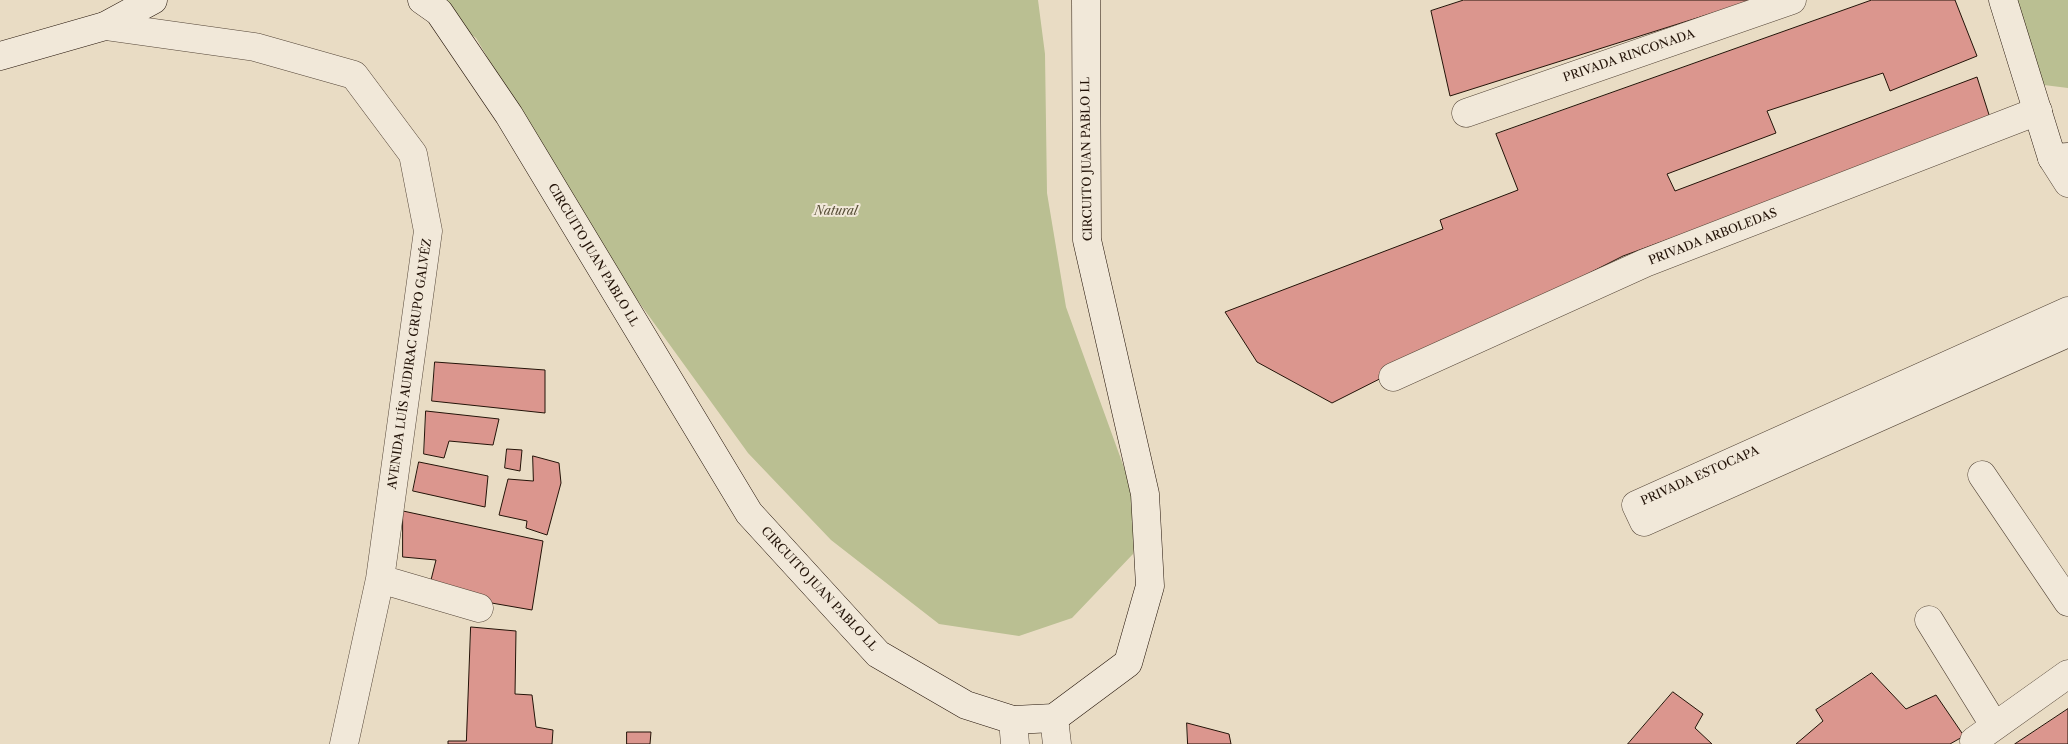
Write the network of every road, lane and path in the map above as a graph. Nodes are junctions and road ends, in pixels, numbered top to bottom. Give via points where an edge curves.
1 (153, 0) edge
2 (422, 0) edge
3 (1086, 0) edge
4 (1792, 0) edge
5 (2003, 0) edge
6 (105, 26) junction
7 (0, 56) edge
8 (2038, 111) junction
9 (1466, 113) dead end
10 (2060, 158) edge
11 (2068, 183) edge
12 (2068, 311) edge
13 (2068, 333) edge
14 (1393, 377) dead end
15 (1982, 475) dead end
16 (380, 579) junction
17 (2068, 602) edge
18 (479, 608) dead end
19 (1929, 620) dead end
20 (2068, 674) edge
21 (1055, 731) edge
22 (1014, 732) edge
23 (1981, 737) edge
24 (344, 744) edge

1 - 6 street
2 - 22 street, CIRCUITO JUAN PABLO LL via 439,12 509,115 749,513 878,654
3 - 21 street, CIRCUITO JUAN PABLO LL via 1087,240 1145,494 1150,586 1128,662
4 - 9 street, PRIVADA RINCONADA
5 - 8 street
6 - 7 street
6 - 16 street, AVENIDA LUÍS AUDIRAC GRUPO GALVÉZ via 255,47 354,75 413,154 428,231
8 - 10 street
8 - 14 street, PRIVADA ARBOLEDAS via 1644,263
10 - 11 street
12 - 13 street, PRIVADA ESTOCAPA via 1636,505 1644,522
15 - 17 street
16 - 18 street
16 - 24 street, AVENIDA LUÍS AUDIRAC GRUPO GALVÉZ
19 - 23 street
20 - 23 street
21 - 22 street, CIRCUITO JUAN PABLO LL

